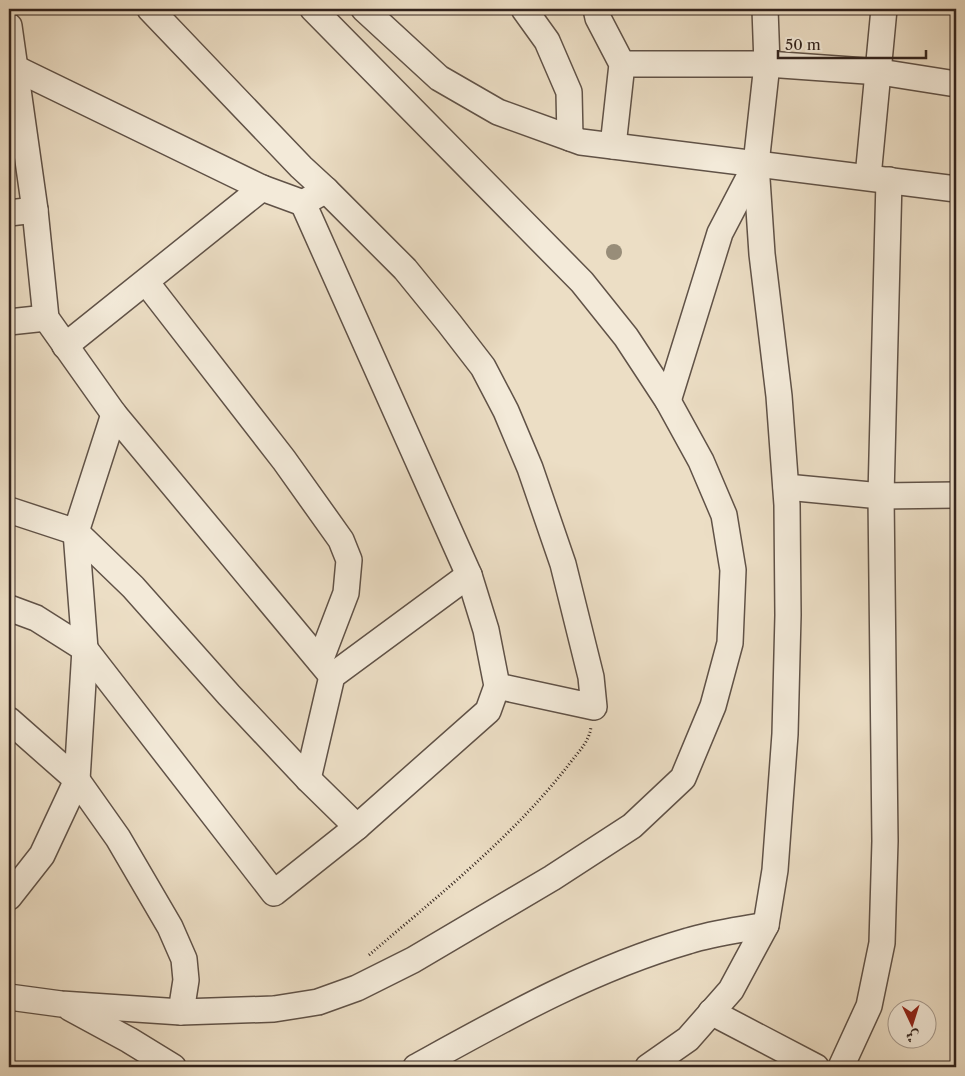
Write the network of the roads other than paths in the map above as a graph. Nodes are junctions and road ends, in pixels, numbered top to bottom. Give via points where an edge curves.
1 (150, 9) edge
2 (313, 9) edge
3 (364, 9) edge
4 (524, 9) edge
5 (596, 9) edge
6 (765, 9) edge
7 (884, 9) edge
8 (9, 32) edge
9 (622, 64) junction
10 (767, 64) junction
11 (15, 68) junction
12 (880, 72) junction
13 (956, 84) edge
14 (15, 122) edge
15 (570, 138) junction
16 (613, 146) junction
17 (756, 164) junction
18 (878, 179) junction
19 (262, 188) junction
20 (956, 189) edge
21 (326, 190) junction
22 (303, 203) junction
23 (35, 210) junction
24 (9, 214) edge
25 (146, 282) junction
26 (46, 318) junction
27 (9, 322) edge
28 (65, 346) junction
29 (668, 401) junction
30 (114, 414) junction
31 (786, 488) junction
32 (956, 495) edge
33 (881, 496) junction
34 (9, 510) edge
35 (76, 532) junction
36 (468, 575) junction
37 (9, 608) edge
38 (85, 649) junction
39 (326, 669) junction
40 (497, 686) junction
41 (9, 720) edge
42 (308, 779) junction
43 (77, 780) junction
44 (357, 827) junction
45 (9, 897) edge
46 (766, 925) junction
47 (9, 997) edge
48 (61, 1004) junction
49 (181, 1012) junction
50 (711, 1012) junction
51 (173, 1067) edge
52 (416, 1067) edge
53 (648, 1067) edge
54 (816, 1067) edge
55 (841, 1067) edge

1 - 21 street
2 - 29 street via 582,282 626,337
3 - 15 street via 439,78 498,112
4 - 15 street via 547,41 569,92
5 - 9 street
6 - 10 street
7 - 12 street
8 - 11 street
9 - 10 street
9 - 16 street
10 - 12 street
10 - 17 street
11 - 14 street
11 - 19 street
12 - 13 street
12 - 18 street
14 - 23 street
15 - 16 street
16 - 17 street
17 - 18 street
17 - 29 street via 720,233
17 - 31 street
18 - 20 street
18 - 33 street
19 - 22 street
19 - 25 street
21 - 22 street
21 - 40 street via 405,269 484,367 530,468 564,564 591,677 594,707
22 - 36 street
23 - 24 street
23 - 26 street
25 - 28 street
25 - 39 street via 284,460 341,540 349,560 346,593
26 - 27 street
26 - 28 street
28 - 30 street
29 - 49 street via 701,461 724,516 733,570 730,643 713,706 683,778 632,826 552,878 413,960 356,988 318,1002 274,1009
30 - 35 street
30 - 39 street
31 - 33 street
31 - 46 street via 788,615 785,734 775,870
32 - 33 street
33 - 55 street via 885,841 882,943 869,1006
34 - 35 street
35 - 38 street
35 - 42 street via 133,587
36 - 39 street
36 - 40 street via 486,630
37 - 38 street via 36,618
38 - 43 street
38 - 44 street via 274,893
39 - 42 street
40 - 44 street via 488,711
41 - 43 street
42 - 44 street
43 - 45 street via 42,855
43 - 49 street via 118,838 174,935 185,966
46 - 50 street via 731,990
46 - 52 street via 689,940 625,963 537,1001
47 - 48 street
48 - 49 street
48 - 51 street
50 - 53 street via 688,1039
50 - 54 street

